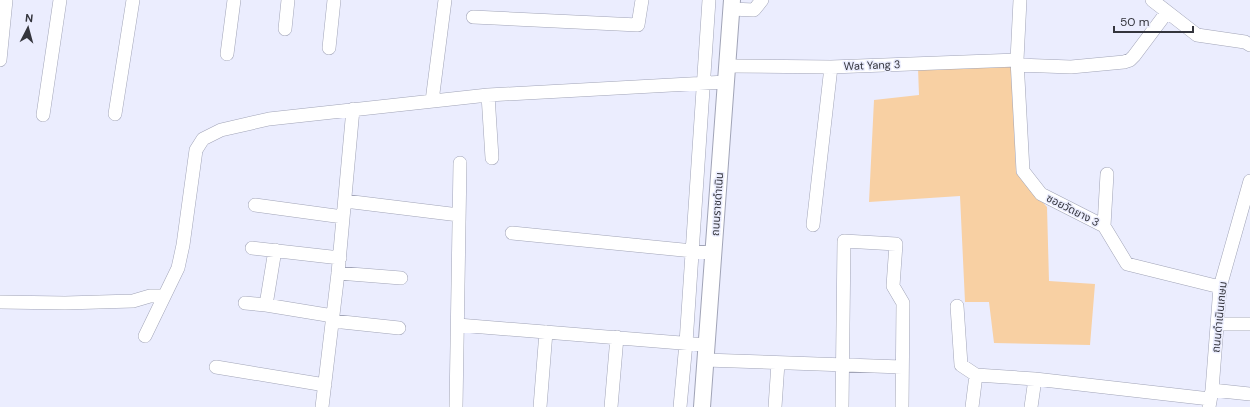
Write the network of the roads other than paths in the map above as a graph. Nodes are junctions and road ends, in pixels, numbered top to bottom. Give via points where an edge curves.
1 (6, 0) edge
2 (60, 0) edge
3 (133, 0) edge
4 (234, 0) edge
5 (288, 0) edge
6 (334, 0) edge
7 (445, 0) edge
8 (642, 0) edge
9 (709, 0) edge
10 (762, 0) edge
11 (1020, 0) edge
12 (1152, 0) edge
13 (732, 4) edge
14 (1167, 12) junction
15 (473, 17) dead end
16 (285, 29) dead end
17 (1250, 45) edge
18 (329, 48) dead end
19 (227, 54) dead end
20 (0, 60) edge
21 (1017, 63) junction
22 (727, 66) junction
23 (831, 66) junction
24 (726, 82) junction
25 (702, 83) junction
26 (488, 95) junction
27 (432, 101) junction
28 (352, 109) junction
29 (115, 114) dead end
30 (43, 115) dead end
31 (492, 158) dead end
32 (460, 163) dead end
33 (1107, 174) dead end
34 (1249, 189) edge
35 (345, 201) junction
36 (255, 205) dead end
37 (460, 215) junction
38 (343, 216) junction
39 (814, 225) dead end
40 (1104, 226) junction
41 (512, 233) dead end
42 (252, 248) dead end
43 (275, 250) junction
44 (692, 251) junction
45 (713, 253) junction
46 (340, 258) junction
47 (338, 273) junction
48 (401, 278) dead end
49 (1220, 287) junction
50 (164, 296) junction
51 (0, 302) edge
52 (246, 303) dead end
53 (266, 305) junction
54 (956, 306) dead end
55 (333, 318) junction
56 (1217, 324) junction
57 (1250, 324) edge
58 (458, 325) junction
59 (399, 328) dead end
60 (546, 332) junction
61 (145, 336) dead end
62 (618, 337) junction
63 (686, 343) junction
64 (706, 352) junction
65 (778, 363) junction
66 (843, 365) junction
67 (216, 367) dead end
68 (902, 367) junction
69 (976, 375) junction
70 (1035, 379) junction
71 (325, 385) junction
72 (1250, 394) edge
73 (1210, 399) edge
74 (322, 407) edge
75 (456, 407) edge
76 (540, 407) edge
77 (611, 407) edge
78 (680, 407) edge
79 (702, 407) edge
80 (775, 407) edge
81 (842, 407) edge
82 (902, 407) edge
83 (972, 407) edge
84 (1031, 407) edge

1 - 20 street
2 - 30 street
3 - 29 street
4 - 19 street
5 - 16 street
6 - 18 street
7 - 27 street
8 - 15 street via 638,25
9 - 25 street
10 - 13 street via 754,10
11 - 21 street, ซอยวัดยาง 3
12 - 14 street
13 - 22 main road, ถนนราชดำเนิน
14 - 17 street via 1197,35 1245,42
14 - 21 street, Wat Yang 3 via 1130,60 1071,67
21 - 23 street, Wat Yang 3
21 - 40 street, ซอยวัดยาง 3 via 1023,171 1041,194
22 - 23 street, Wat Yang 3
22 - 24 main road, ถนนราชดำเนิน
23 - 39 street
24 - 25 street
24 - 45 main road, ถนนราชดำเนิน
25 - 26 street
25 - 44 street
26 - 27 street
26 - 31 street
27 - 28 street
28 - 35 street
28 - 50 street via 269,119 221,130 203,139 196,150 178,268
32 - 37 street
33 - 40 street
34 - 49 street, ถนนดำเนินเกษม
35 - 37 street
35 - 38 street
36 - 38 street
37 - 58 street
38 - 46 street
40 - 49 street, ซอยวัดยาง 3 via 1127,264
41 - 44 street
42 - 43 street
43 - 46 street
43 - 53 street
44 - 45 street
44 - 63 street
45 - 64 main road, ถนนราชดำเนิน
46 - 47 street
47 - 48 street
47 - 55 street
49 - 56 street, ถนนดำเนินเกษม
50 - 51 street via 150,296 133,301
50 - 61 street
52 - 53 street
53 - 55 street
54 - 69 street via 961,365
55 - 59 street
55 - 71 street
56 - 57 street
56 - 73 street, ถนนดำเนินเกษม
58 - 60 street
58 - 75 street
60 - 62 street
60 - 76 street
62 - 63 street
62 - 77 street
63 - 64 street
63 - 78 street
64 - 65 street
64 - 79 main road, ถนนราชดำเนิน
65 - 66 street
65 - 80 street
66 - 68 street
66 - 68 street via 844,241 896,244 893,286 903,303
66 - 81 street
67 - 71 street
68 - 82 street
69 - 70 street
69 - 83 street
70 - 73 street
70 - 84 street
71 - 74 street
72 - 73 street

